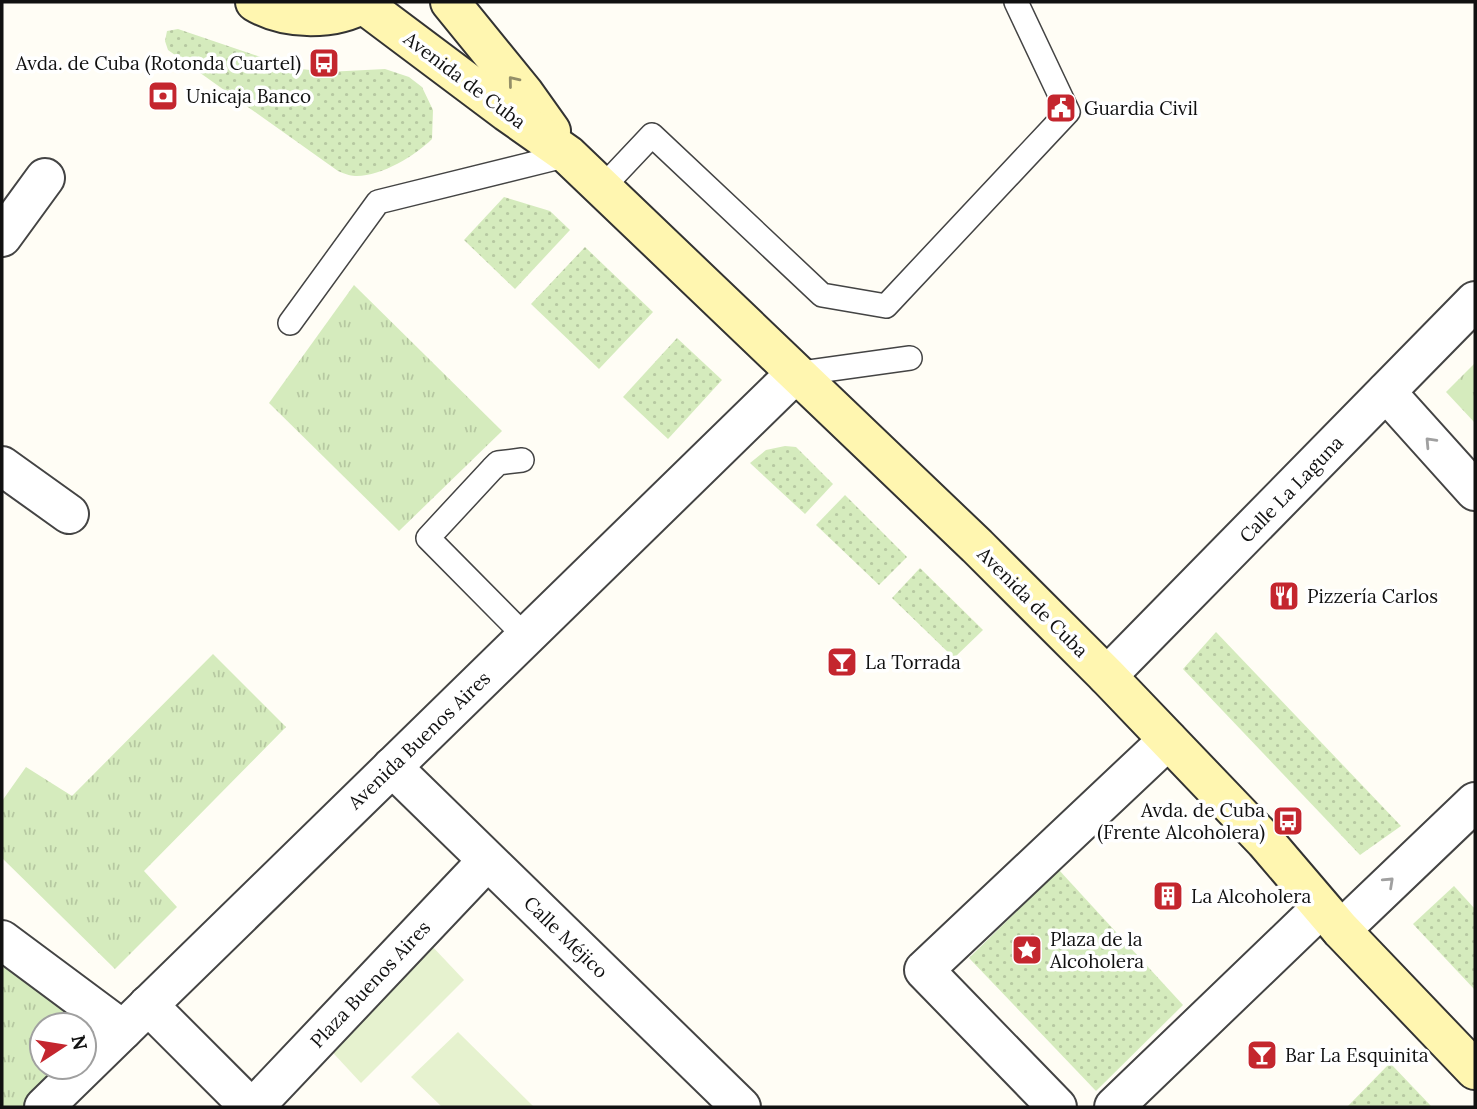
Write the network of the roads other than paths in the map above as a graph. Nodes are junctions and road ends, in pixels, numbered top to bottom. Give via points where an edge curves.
1 (255, 2) edge
2 (450, 2) edge
3 (1016, 2) edge
4 (365, 3) edge
5 (568, 155) junction
6 (45, 178) dead end
7 (602, 188) junction
8 (2, 237) edge
9 (1475, 301) edge
10 (290, 323) dead end
11 (911, 358) dead end
12 (795, 374) junction
13 (1386, 392) junction
14 (522, 460) dead end
15 (2, 466) edge
16 (1475, 491) edge
17 (69, 514) dead end
18 (526, 637) junction
19 (1107, 676) junction
20 (1168, 740) junction
21 (392, 767) junction
22 (1475, 802) edge
23 (487, 861) junction
24 (1331, 919) junction
25 (2, 940) edge
26 (135, 1018) junction
27 (1475, 1070) edge
28 (44, 1107) edge
29 (252, 1107) edge
30 (741, 1107) edge
31 (1057, 1107) edge
32 (1114, 1107) edge

1 - 4 street via 310,18
5 -> 2 street, Avenida de Cuba
3 - 7 lane via 1068,112 886,306 822,295 652,135
4 - 5 street, Avenida de Cuba
5 - 7 street, Avenida de Cuba
5 - 10 lane via 378,202
6 - 8 street
7 - 12 street, Avenida de Cuba
9 - 13 street, Calle La Laguna
11 - 12 lane
12 - 18 street, Avenida Buenos Aires
12 - 19 street, Avenida de Cuba
16 -> 13 street
13 - 19 street, Calle La Laguna
14 - 18 lane via 492,468 429,538
15 - 17 street
18 - 21 street, Avenida Buenos Aires
19 - 20 street, Avenida de Cuba
20 - 24 street, Avenida de Cuba via 1265,841
20 - 31 street via 924,970
21 - 23 street, Calle Méjico
21 - 26 street, Avenida Buenos Aires
24 -> 22 street
23 - 29 street, Plaza Buenos Aires
23 - 30 street, Calle Méjico
24 - 27 street, Avenida de Cuba
24 - 32 street
25 - 26 street
26 - 28 street, Avenida Buenos Aires
26 - 29 street

